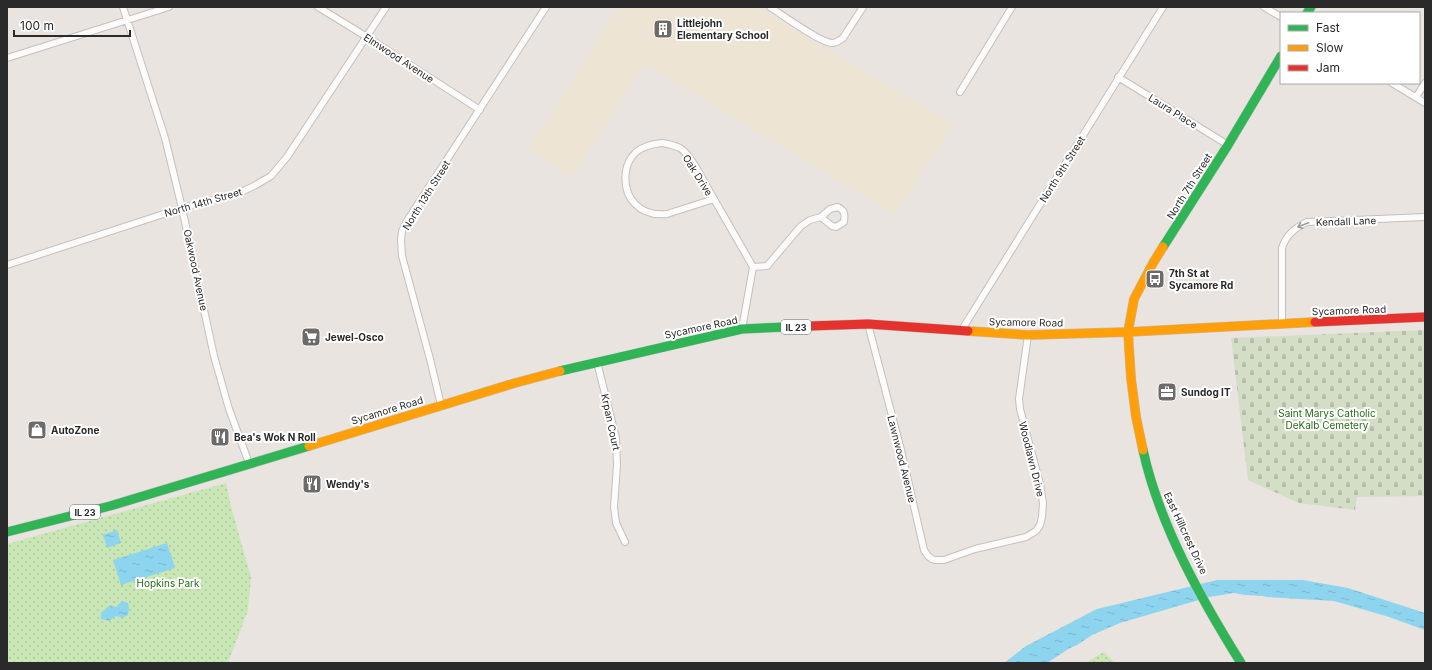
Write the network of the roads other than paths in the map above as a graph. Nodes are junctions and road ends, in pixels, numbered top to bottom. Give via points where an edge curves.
1 (123, 7) edge
2 (169, 7) edge
3 (318, 7) edge
4 (386, 7) edge
5 (546, 7) edge
6 (770, 7) edge
7 (863, 7) edge
8 (1012, 7) edge
9 (1163, 7) edge
10 (1264, 7) edge
11 (1280, 16) edge
12 (126, 21) junction
13 (367, 36) junction
14 (7, 58) edge
15 (1280, 58) edge
16 (1118, 77) junction
17 (1425, 83) edge
18 (1394, 84) edge
19 (960, 92) dead end
20 (1416, 97) junction
21 (1425, 102) edge
22 (480, 110) junction
23 (1228, 145) junction
24 (714, 199) junction
25 (182, 208) junction
26 (821, 217) dead end
27 (1425, 217) edge
28 (7, 265) edge
29 (753, 267) junction
30 (1425, 318) edge
31 (868, 324) junction
32 (1282, 324) junction
33 (742, 329) junction
34 (962, 331) junction
35 (1128, 332) junction
36 (1028, 335) junction
37 (597, 362) junction
38 (441, 405) junction
39 (249, 464) junction
40 (7, 532) edge
41 (625, 542) dead end
42 (965, 553) joint
43 (1241, 663) edge

1 - 12 street, Oakwood Avenue
2 - 12 street
3 - 13 street, Elmwood Avenue
4 - 13 street, North 14th Street
5 - 22 street, North 13th Street
6 - 7 street via 829,43 839,41 846,35
8 - 19 street
9 - 16 street, North 9th Street
10 - 11 street
12 - 14 street
12 - 25 street, Oakwood Avenue via 165,138
13 - 22 street, Elmwood Avenue
13 - 25 street, North 14th Street via 287,157 271,176 239,193
15 - 23 main road, North 7th Street
16 - 23 street, Laura Place
16 - 34 street, North 9th Street
17 - 20 street
18 - 20 street
20 - 21 street
22 - 38 street, North 13th Street via 402,231 400,247 404,266
23 - 35 main road, North 7th Street via 1153,263 1134,299
24 - 24 street, Oak Drive via 667,214 650,214 635,204 627,191 627,166 632,156 646,146 662,143 680,148 687,154
24 - 29 street, Oak Drive
25 - 28 street, North 14th Street
25 - 39 street, Oakwood Avenue via 214,356
26 - 29 street via 801,226 767,266
27 -> 32 street, Kendall Lane via 1307,222 1296,227 1282,248
29 - 33 street
30 - 32 main road, Sycamore Road / IL 23
31 - 33 main road, Sycamore Road / IL 23
31 - 34 main road, Sycamore Road / IL 23
31 - 42 street, Lawnwood Avenue via 924,550 935,560 944,560
32 - 35 main road, Sycamore Road / IL 23
33 - 37 main road, Sycamore Road / IL 23
34 - 36 main road, Sycamore Road / IL 23
35 - 36 main road, Sycamore Road / IL 23
35 - 43 main road, East Hillcrest Drive via 1136,417 1157,501 1186,565
36 - 42 street, Woodlawn Drive via 1019,399 1040,484 1043,503 1040,525 1026,537
37 - 38 main road, Sycamore Road / IL 23
37 - 41 street, Krpan Court via 616,438 618,465 614,507 616,523
38 - 39 main road, Sycamore Road / IL 23
39 - 40 main road, Sycamore Road / IL 23 via 110,506

